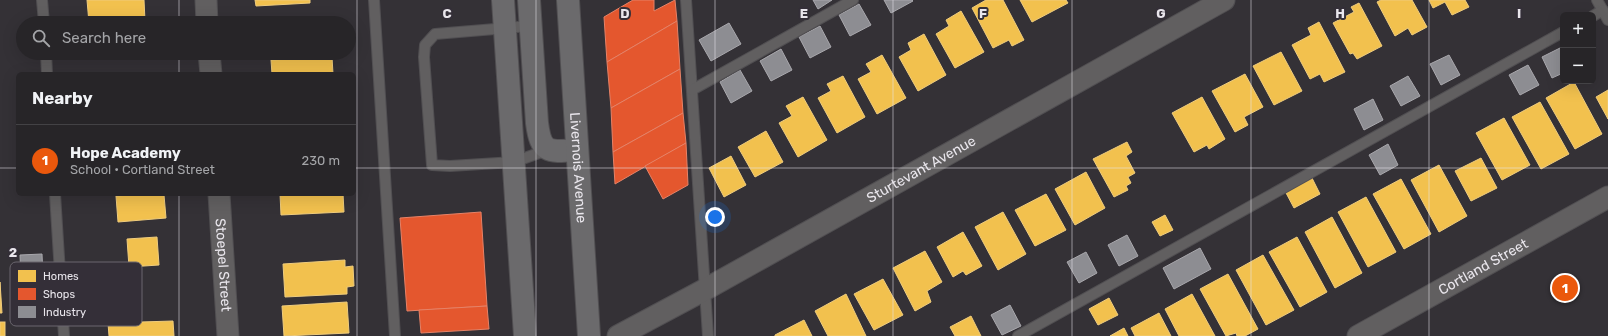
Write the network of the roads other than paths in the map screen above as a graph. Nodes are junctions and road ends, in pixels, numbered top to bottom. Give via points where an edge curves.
1 (42, 0) edge
2 (206, 0) edge
3 (374, 0) edge
4 (504, 0) edge
5 (528, 0) edge
6 (568, 0) edge
7 (686, 0) edge
8 (853, 0) edge
9 (1224, 0) edge
10 (1597, 0) edge
11 (1603, 10) junction
12 (1596, 14) edge
13 (43, 16) edge
14 (207, 16) edge
15 (1608, 20) edge
16 (530, 26) junction
17 (505, 28) junction
18 (1560, 34) edge
19 (46, 60) edge
20 (210, 60) edge
21 (47, 72) edge
22 (211, 72) edge
23 (692, 90) junction
24 (547, 150) junction
25 (577, 150) junction
26 (514, 162) junction
27 (55, 196) edge
28 (219, 196) edge
29 (1608, 197) edge
30 (59, 262) edge
31 (706, 289) junction
32 (63, 326) edge
33 (64, 336) edge
34 (228, 336) edge
35 (395, 336) edge
36 (525, 336) edge
37 (589, 336) edge
38 (618, 336) edge
39 (708, 336) edge
40 (1018, 336) edge
41 (1358, 336) edge

1 - 13 lane
2 - 14 street
3 - 35 lane
4 - 17 main road
5 - 16 main road
6 - 25 main road, Livernois Avenue
7 - 23 lane
8 - 23 lane
9 - 31 street, Sturtevant Avenue
10 - 11 lane
11 - 12 lane
11 - 15 lane
16 - 17 lane
16 - 24 main road via 537,123 540,140
17 - 26 main road
17 - 26 lane via 435,34 425,45 424,57 432,165
18 - 40 lane
19 - 21 lane
20 - 22 street
23 - 31 lane
24 - 25 main road
24 - 26 lane
25 - 37 main road, Livernois Avenue
26 - 36 main road
27 - 30 lane
28 - 34 street, Stoepel Street
29 - 41 street, Cortland Street
31 - 38 street, Sturtevant Avenue
31 - 39 lane
32 - 33 lane

